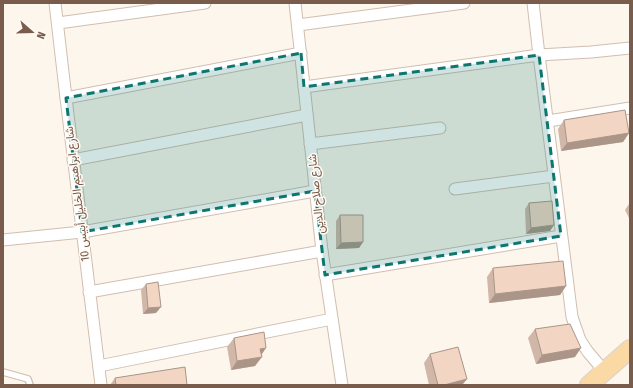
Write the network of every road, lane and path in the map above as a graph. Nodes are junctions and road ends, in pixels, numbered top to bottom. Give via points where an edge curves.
1 (55, 3) edge
2 (205, 3) edge
3 (295, 3) edge
4 (464, 3) edge
5 (533, 3) edge
6 (58, 23) junction
7 (298, 26) junction
8 (630, 48) edge
9 (300, 53) junction
10 (539, 55) junction
11 (304, 87) junction
12 (66, 98) junction
13 (630, 108) edge
14 (307, 115) junction
15 (548, 121) junction
16 (440, 128) dead end
17 (310, 144) junction
18 (74, 160) junction
19 (554, 176) junction
20 (455, 189) dead end
21 (315, 191) junction
22 (82, 232) junction
23 (561, 236) junction
24 (3, 240) edge
25 (322, 251) junction
26 (325, 275) junction
27 (89, 292) junction
28 (332, 320) junction
29 (630, 349) edge
30 (99, 366) junction
31 (3, 372) edge
32 (605, 372) junction
33 (30, 385) edge
34 (101, 385) edge
35 (342, 385) edge
36 (589, 385) edge

1 - 6 street, شارع ابراهيم الخليل أبيس 10
2 - 6 street
3 - 7 street, شارع صلاح الدين
4 - 7 street
5 - 10 street
6 - 12 street, شارع ابراهيم الخليل أبيس 10
7 - 9 street, شارع صلاح الدين
8 - 10 street
9 - 11 street, شارع صلاح الدين
9 - 12 street
10 - 11 street
10 - 15 street
11 - 14 street, شارع صلاح الدين
12 - 18 street, شارع ابراهيم الخليل أبيس 10
13 - 15 street
14 - 17 street, شارع صلاح الدين
14 - 18 street
15 - 19 street
16 - 17 street
17 - 21 street, شارع صلاح الدين
18 - 22 street, شارع ابراهيم الخليل أبيس 10
19 - 20 street
19 - 23 street
21 - 22 street
21 - 25 street, شارع صلاح الدين
22 - 24 street
22 - 27 street, شارع ابراهيم الخليل أبيس 10
23 - 26 street
23 - 32 street via 572,317 580,340
25 - 26 street, شارع صلاح الدين
25 - 27 street
26 - 28 street, شارع صلاح الدين
27 - 30 street, شارع ابراهيم الخليل أبيس 10
28 - 30 street
28 - 35 street, شارع صلاح الدين
29 - 32 main road
30 - 34 street, شارع ابراهيم الخليل أبيس 10
31 - 33 lane via 28,379
32 - 36 main road

